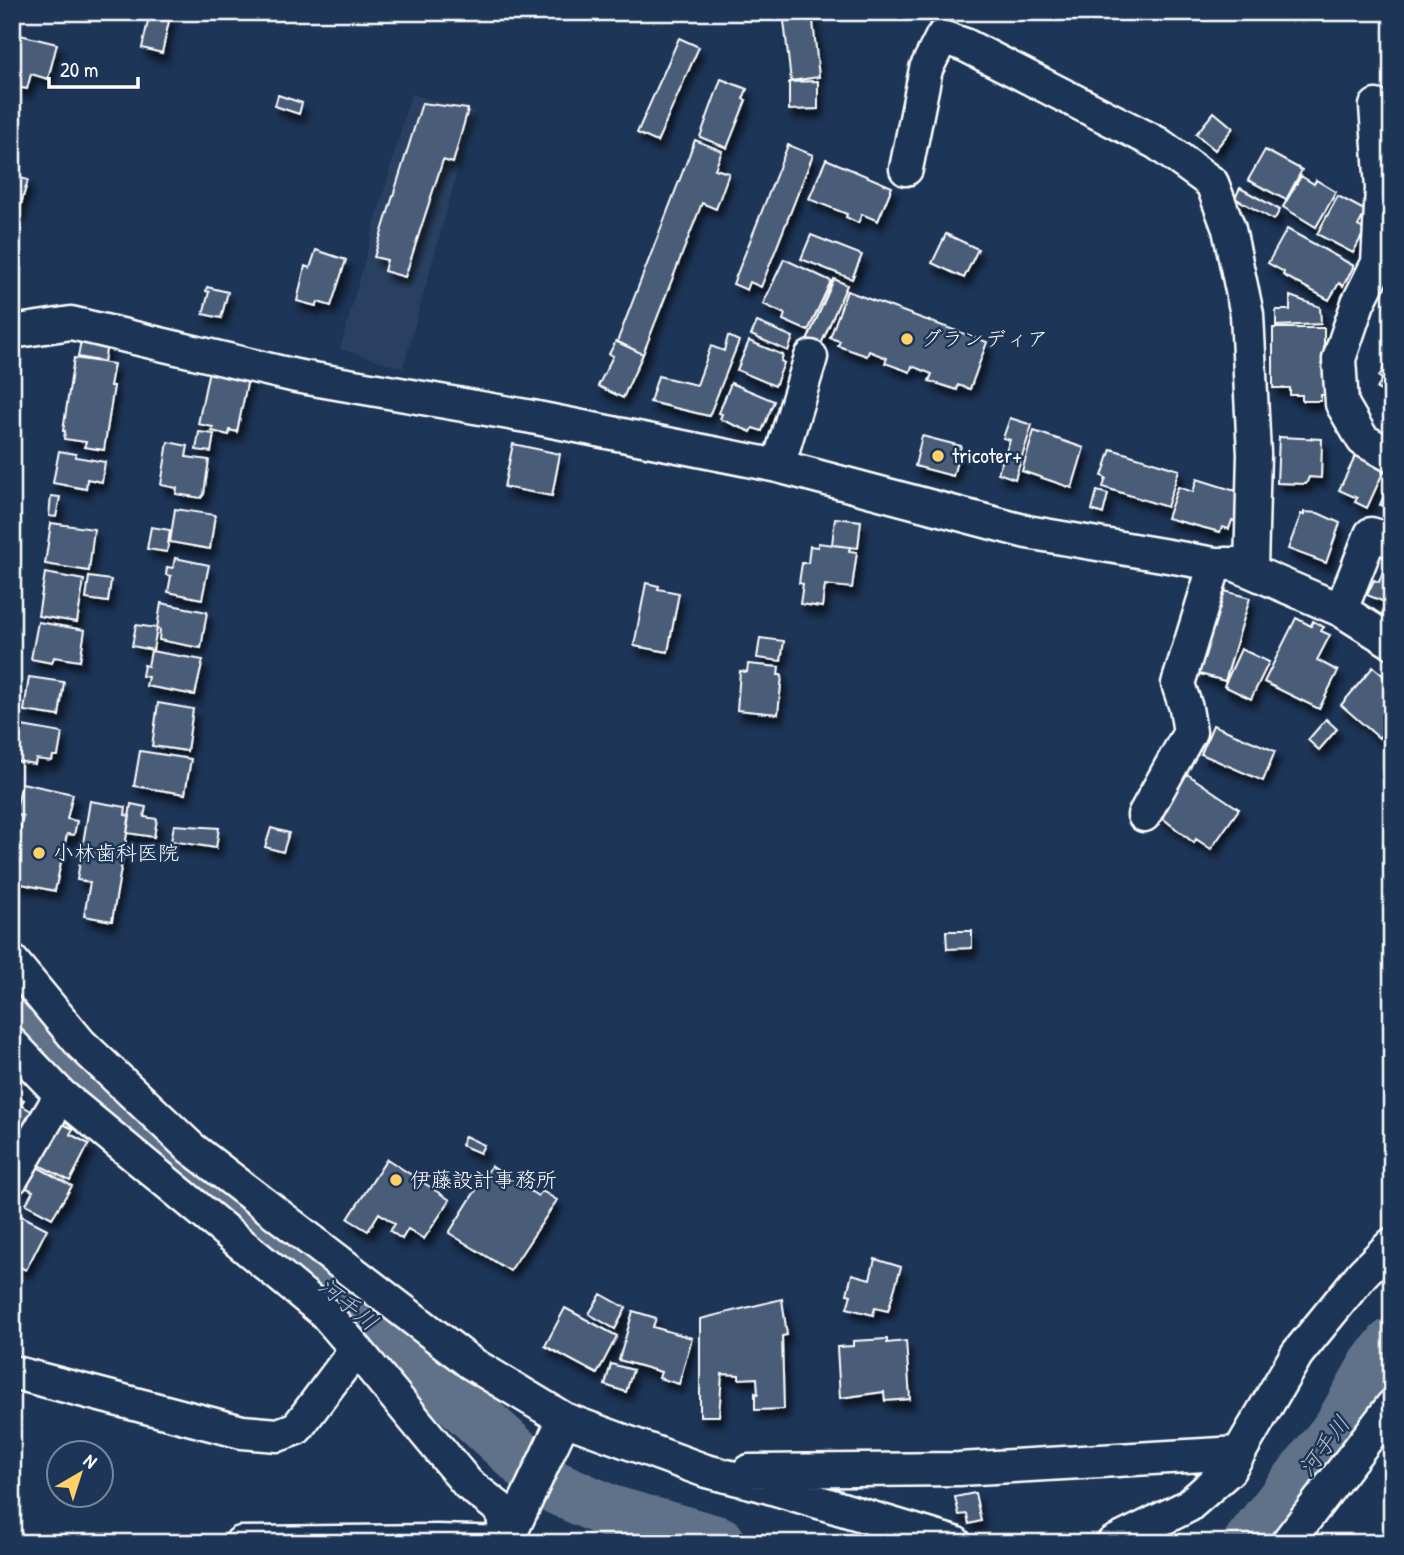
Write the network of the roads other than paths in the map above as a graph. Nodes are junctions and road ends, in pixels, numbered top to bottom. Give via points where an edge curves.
1 (1376, 106) dead end
2 (906, 169) dead end
3 (12, 332) edge
4 (811, 357) dead end
5 (1392, 456) edge
6 (778, 466) junction
7 (1392, 541) edge
8 (1215, 564) junction
9 (1251, 569) junction
10 (1340, 610) junction
11 (1392, 642) edge
12 (1144, 815) dead end
13 (12, 961) edge
14 (12, 1044) edge
15 (61, 1095) junction
16 (12, 1178) edge
17 (1392, 1244) edge
18 (356, 1349) junction
19 (12, 1372) edge
20 (1392, 1406) edge
21 (561, 1425) junction
22 (1240, 1453) junction
23 (706, 1471) junction
24 (509, 1542) edge
25 (241, 1543) edge
26 (955, 1543) edge
27 (1113, 1543) edge
28 (1287, 1543) edge

1 - 5 street via 1382,188 1378,263 1339,359 1342,404 1363,440
2 - 9 street via 926,69 942,37 1157,143 1212,183 1229,229 1247,314 1254,454
3 - 6 street via 71,323 296,376
4 - 6 street
6 - 8 street via 1027,532
7 - 10 street via 1371,534
8 - 9 street
8 - 12 street via 1178,684 1191,733
9 - 10 street
10 - 11 street
13 - 21 street via 81,1044 191,1148 471,1363
14 - 15 street
15 - 16 street
15 - 18 street via 325,1313
17 - 22 street via 1297,1354
18 - 19 street via 297,1428 278,1435 242,1432
18 - 24 street via 468,1484 502,1510
20 - 28 street
21 - 23 street
21 - 24 street
22 - 23 street via 959,1469
22 - 27 street via 1229,1470 1188,1506
23 - 26 street
24 - 25 street

